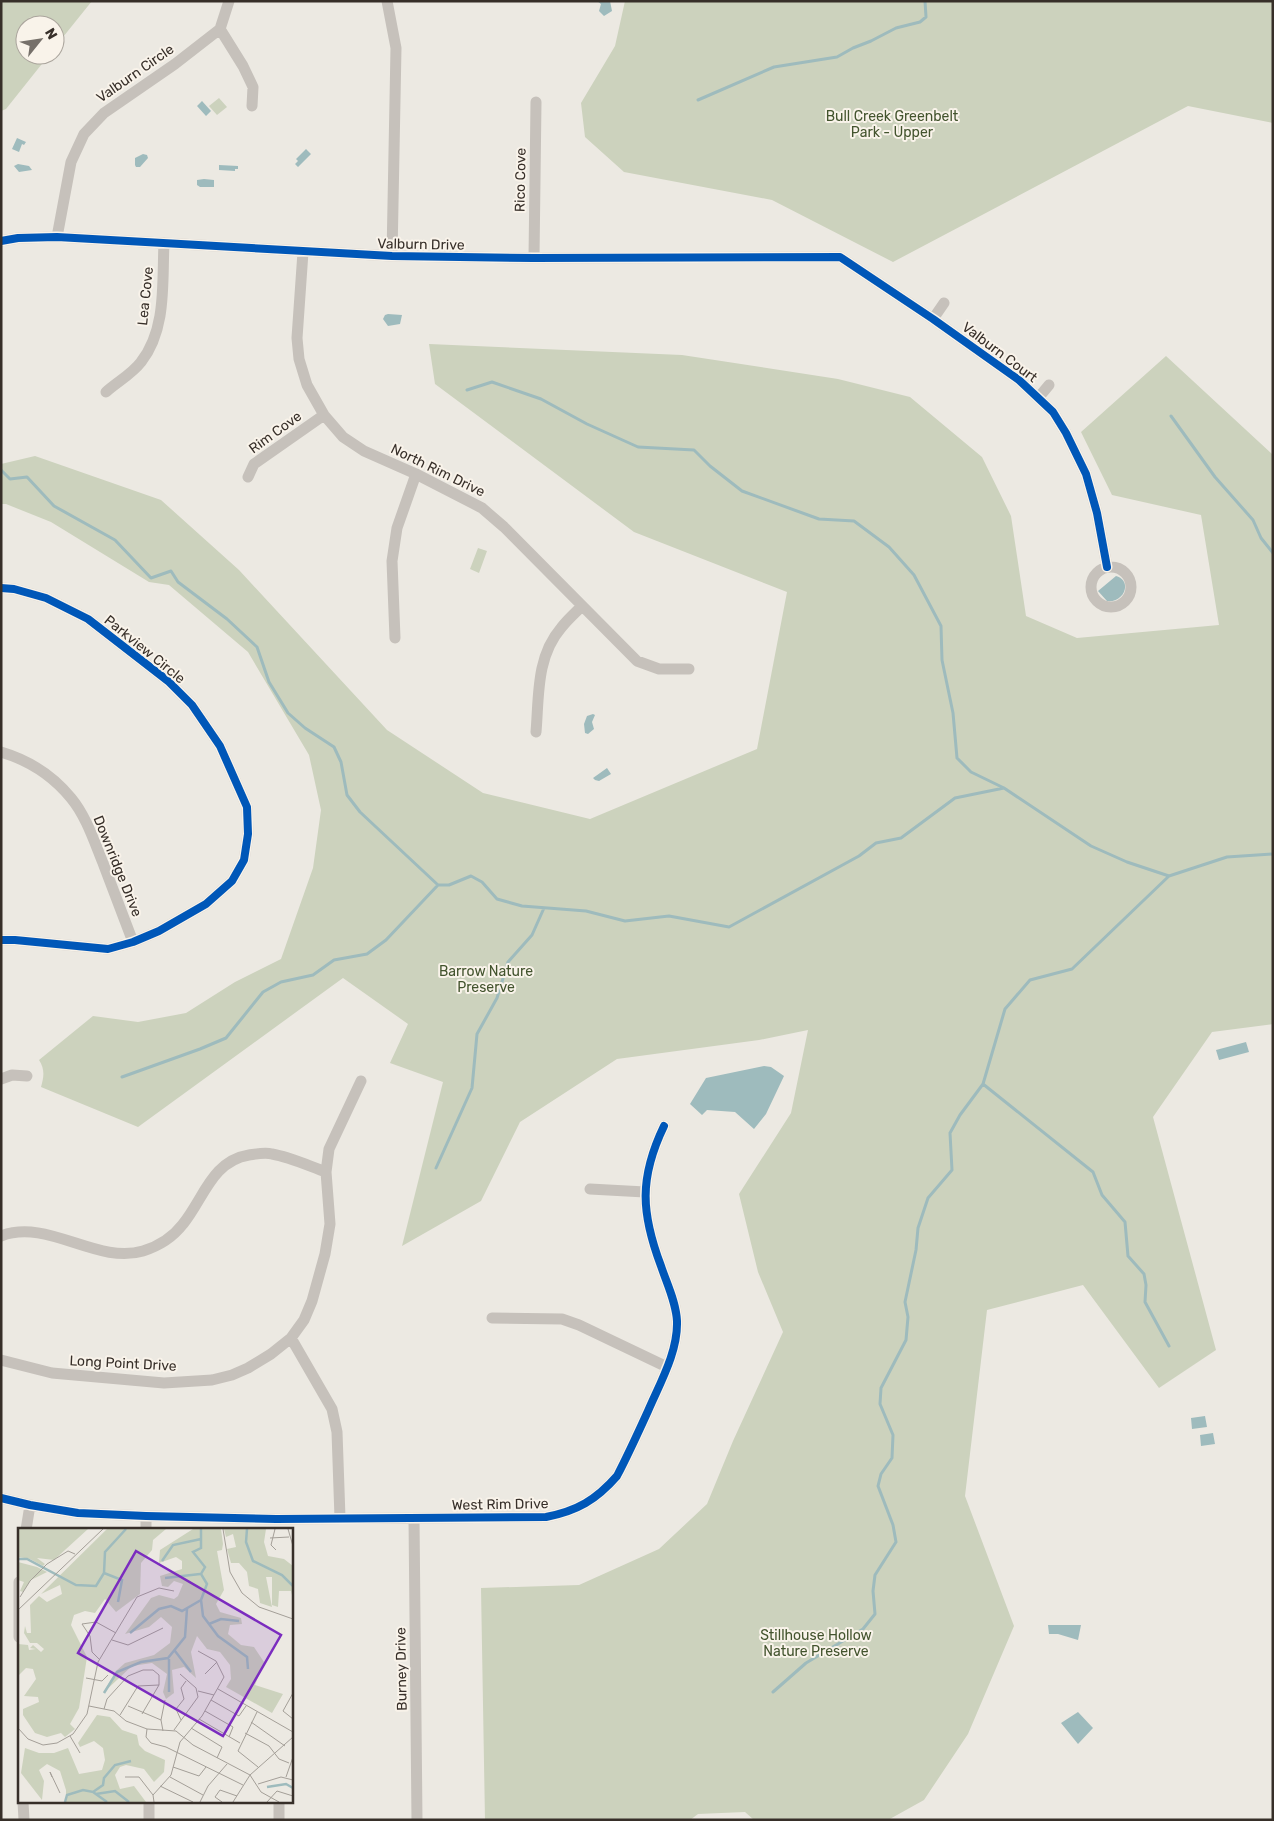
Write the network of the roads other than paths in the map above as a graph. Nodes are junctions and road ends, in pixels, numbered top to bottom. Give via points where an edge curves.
1 (229, 1) edge
2 (388, 1) edge
3 (220, 29) junction
4 (536, 102) dead end
5 (252, 106) dead end
6 (57, 237) junction
7 (1, 241) edge
8 (164, 243) junction
9 (303, 252) junction
10 (392, 256) junction
11 (840, 257) joint
12 (534, 258) junction
13 (944, 302) dead end
14 (933, 319) junction
15 (1049, 385) dead end
16 (106, 392) dead end
17 (1039, 398) junction
18 (324, 415) junction
19 (416, 474) junction
20 (248, 477) dead end
21 (1107, 567) dead end
22 (1, 588) edge
23 (582, 606) junction
24 (395, 638) dead end
25 (689, 669) dead end
26 (536, 732) dead end
27 (1, 752) edge
28 (1, 940) edge
29 (133, 942) junction
30 (27, 1076) dead end
31 (1, 1079) edge
32 (361, 1081) dead end
33 (664, 1126) dead end
34 (326, 1172) junction
35 (590, 1189) dead end
36 (645, 1192) junction
37 (1, 1236) edge
38 (492, 1318) dead end
39 (291, 1338) junction
40 (1, 1360) edge
41 (667, 1368) junction
42 (1, 1498) edge
43 (30, 1505) junction
44 (146, 1516) junction
45 (340, 1518) junction
46 (414, 1518) junction
47 (276, 1524) edge
48 (26, 1528) edge
49 (146, 1528) edge
50 (23, 1804) edge
51 (149, 1804) edge
52 (279, 1804) edge
53 (24, 1820) edge
54 (149, 1820) edge
55 (279, 1820) edge
56 (417, 1820) edge

1 - 3 street
2 - 10 street via 396,48
3 - 5 street via 254,87
3 - 6 street, Valburn Circle via 104,113 84,134 71,162
4 - 12 street, Rico Cove
6 - 7 street, Valburn Drive
6 - 8 street, Valburn Drive
8 - 9 street, Valburn Drive
8 - 16 street, Lea Cove via 160,321 153,344 141,362
9 - 10 street, Valburn Drive
9 - 18 street, North Rim Drive via 297,338 299,359 307,385
10 - 12 street, Valburn Drive
11 - 12 street, Valburn Drive
11 - 14 street, Valburn Court
13 - 14 street
14 - 17 street, Valburn Court
15 - 17 street
17 - 21 street, Valburn Court via 1053,412 1066,433 1086,474
18 - 19 street, North Rim Drive via 344,437 364,451
18 - 20 street, Rim Cove via 254,464
19 - 23 street, North Rim Drive via 482,508
19 - 24 street via 397,528 392,560
22 - 29 street, Parkview Circle via 46,598 88,620 168,681 192,705 220,746 246,807 248,834 244,860 232,881 206,904
23 - 25 street, North Rim Drive via 637,661 659,669
23 - 26 street via 548,647 541,669
27 - 29 street, Downridge Drive via 36,767 72,798 90,829
28 - 29 street, Parkview Circle via 100,949
30 - 31 street via 12,1075
32 - 34 street, Long Point Drive via 329,1149
33 - 36 street, West Rim Drive via 647,1171
34 - 37 street via 271,1154 243,1156 231,1161 208,1184 184,1224 159,1245 141,1252 106,1250 37,1233
34 - 39 street, Long Point Drive via 330,1224 325,1254 312,1301
35 - 36 street
36 - 41 street, West Rim Drive via 647,1222 674,1302 677,1321
38 - 41 street via 562,1319
39 - 40 street, Long Point Drive via 248,1368 212,1380 164,1383 94,1378 52,1374
39 - 45 street via 332,1410 337,1432
41 - 46 street, West Rim Drive via 617,1476 606,1489 577,1509 546,1517
42 - 43 street, West Rim Drive
43 - 44 street, West Rim Drive via 78,1513
43 - 48 street
44 - 47 street, West Rim Drive
44 - 49 street
45 - 46 street, West Rim Drive
45 - 47 street, West Rim Drive
46 - 56 street, Burney Drive
50 - 53 street
51 - 54 street
52 - 55 street

